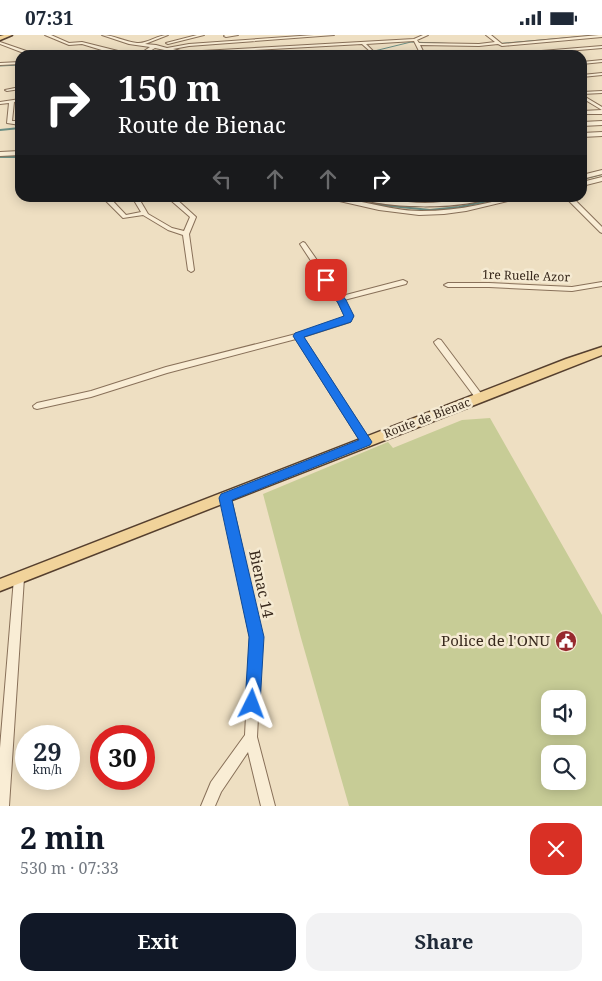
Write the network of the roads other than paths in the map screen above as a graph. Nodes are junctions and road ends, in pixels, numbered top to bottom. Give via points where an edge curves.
1 (8, 35) edge
2 (46, 35) edge
3 (104, 35) edge
4 (166, 35) edge
5 (202, 35) edge
6 (236, 35) edge
7 (277, 35) edge
8 (332, 35) edge
9 (426, 35) edge
10 (488, 35) edge
11 (602, 35) edge
12 (226, 36) edge
13 (0, 37) edge
14 (287, 39) junction
15 (414, 40) edge
16 (231, 42) junction
17 (0, 43) edge
18 (363, 43) junction
19 (136, 44) junction
20 (142, 44) junction
21 (501, 44) junction
22 (154, 46) junction
23 (297, 47) junction
24 (602, 47) edge
25 (168, 49) joint
26 (19, 50) edge
27 (105, 50) edge
28 (125, 50) edge
29 (148, 50) edge
30 (247, 50) edge
31 (294, 50) edge
32 (369, 50) edge
33 (508, 50) edge
34 (569, 50) edge
35 (602, 61) edge
36 (587, 62) edge
37 (15, 63) edge
38 (0, 64) edge
39 (602, 74) edge
40 (587, 75) edge
41 (15, 89) edge
42 (7, 90) dead end
43 (602, 92) edge
44 (587, 94) edge
45 (587, 98) edge
46 (12, 101) junction
47 (15, 101) edge
48 (0, 103) edge
49 (602, 111) edge
50 (587, 112) edge
51 (15, 122) edge
52 (602, 123) edge
53 (587, 124) edge
54 (602, 134) edge
55 (587, 135) edge
56 (1, 152) edge
57 (15, 153) edge
58 (602, 172) edge
59 (587, 176) edge
60 (602, 179) edge
61 (587, 183) edge
62 (110, 202) edge
63 (138, 202) edge
64 (176, 202) edge
65 (351, 202) edge
66 (385, 202) edge
67 (458, 202) edge
68 (497, 202) edge
69 (573, 202) edge
70 (144, 213) junction
71 (602, 220) edge
72 (593, 222) junction
73 (602, 231) edge
74 (186, 234) junction
75 (303, 244) dead end
76 (191, 270) dead end
77 (404, 282) dead end
78 (602, 284) edge
79 (448, 285) dead end
80 (340, 299) junction
81 (298, 336) junction
82 (438, 342) dead end
83 (602, 351) edge
84 (480, 398) junction
85 (37, 405) dead end
86 (366, 442) junction
87 (226, 498) junction
88 (19, 578) junction
89 (0, 585) edge
90 (251, 737) junction
91 (2, 806) edge
92 (208, 806) edge
93 (268, 806) edge

1 - 13 main road
2 - 27 street via 69,44 82,43
3 - 19 street
4 - 20 street
5 - 22 street
6 - 12 street
7 - 14 street
8 - 14 street
9 - 15 street
10 - 21 street
11 - 21 street
12 - 16 street
14 - 16 street
14 - 23 street
15 - 18 street
15 - 21 street
16 - 25 street
17 - 26 street
18 - 23 street
18 - 32 street
19 - 20 street
19 - 28 street
20 - 22 street
21 - 33 street
22 - 25 street
22 - 29 street
23 - 30 street
23 - 31 street
24 - 34 street
35 - 36 street
37 - 38 street
39 - 40 street
41 - 42 street
43 - 44 street
45 - 49 street
46 - 47 street
46 - 48 street
46 - 51 street via 9,121
49 - 50 street
52 - 53 street
54 - 55 street
56 - 57 street
58 - 59 street
60 - 61 street
62 - 70 street via 125,217
63 - 70 street
64 - 74 street via 193,217
65 - 68 street via 432,213
66 - 67 street via 428,207
69 - 72 street
70 - 74 street via 170,229
71 - 72 street
72 - 73 street
74 - 76 street
75 - 80 street
77 - 80 street
78 - 79 street, 1re Ruelle Azor via 572,289
80 - 81 street via 348,319
81 - 85 street
81 - 86 street
82 - 84 street
83 - 84 main road, Route de Bienac
84 - 86 main road, Route de Bienac
86 - 87 main road, Route de Bienac
87 - 88 main road, Route de Bienac
87 - 90 street, Bienac 14 via 256,637
88 - 89 main road, Route de Bienac
88 - 91 street
90 - 92 street via 216,787
90 - 93 street, Bienac 14

